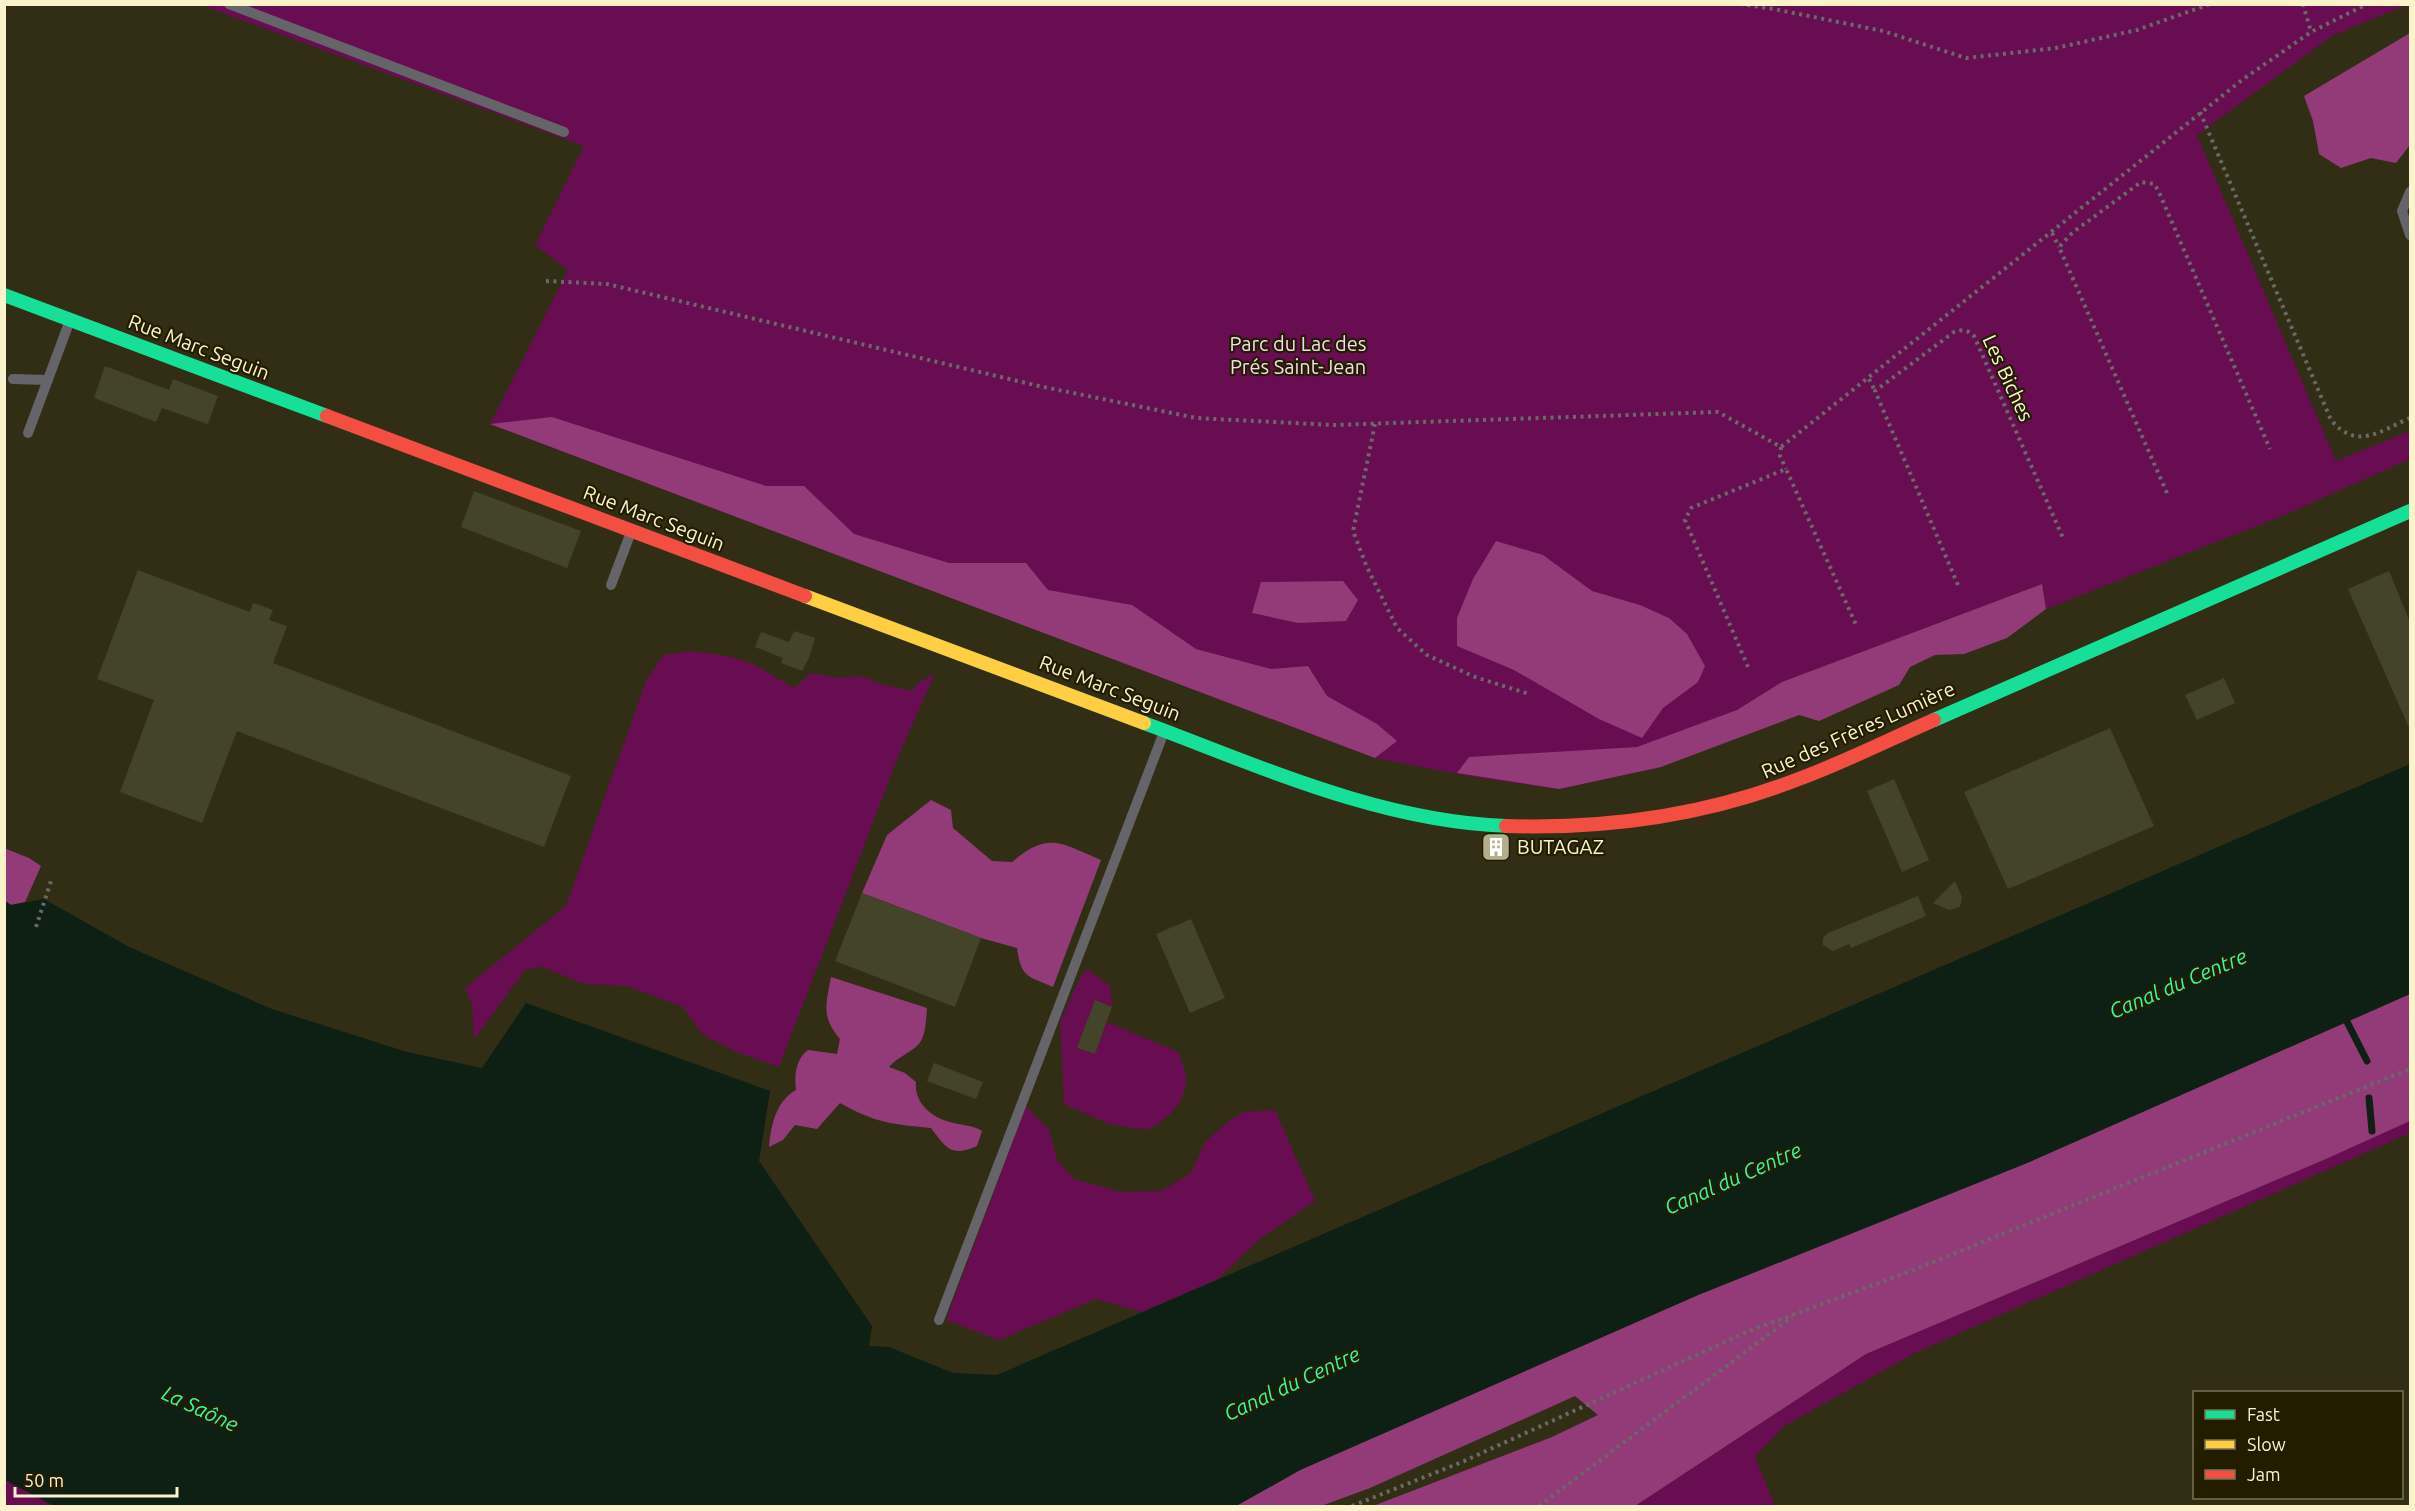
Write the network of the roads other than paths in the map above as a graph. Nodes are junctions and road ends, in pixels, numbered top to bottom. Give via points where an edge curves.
1 (229, 4) edge
2 (564, 132) dead end
3 (2410, 192) edge
4 (2410, 235) edge
5 (4, 295) edge
6 (70, 320) junction
7 (12, 379) dead end
8 (48, 380) junction
9 (28, 433) dead end
10 (2410, 511) edge
11 (631, 530) junction
12 (611, 585) dead end
13 (1164, 730) junction
14 (1290, 778) joint
15 (939, 1320) dead end

1 - 2 lane
3 - 4 lane via 2402,211
5 - 6 street, Rue Marc Seguin
6 - 8 lane
6 - 11 street, Rue Marc Seguin
7 - 8 lane
8 - 9 lane
10 - 14 street, Rue des Frères Lumière via 1797,780 1722,805 1605,826 1501,826 1393,811
11 - 12 lane
11 - 13 street, Rue Marc Seguin
13 - 14 street, Rue Marc Seguin
13 - 15 lane

